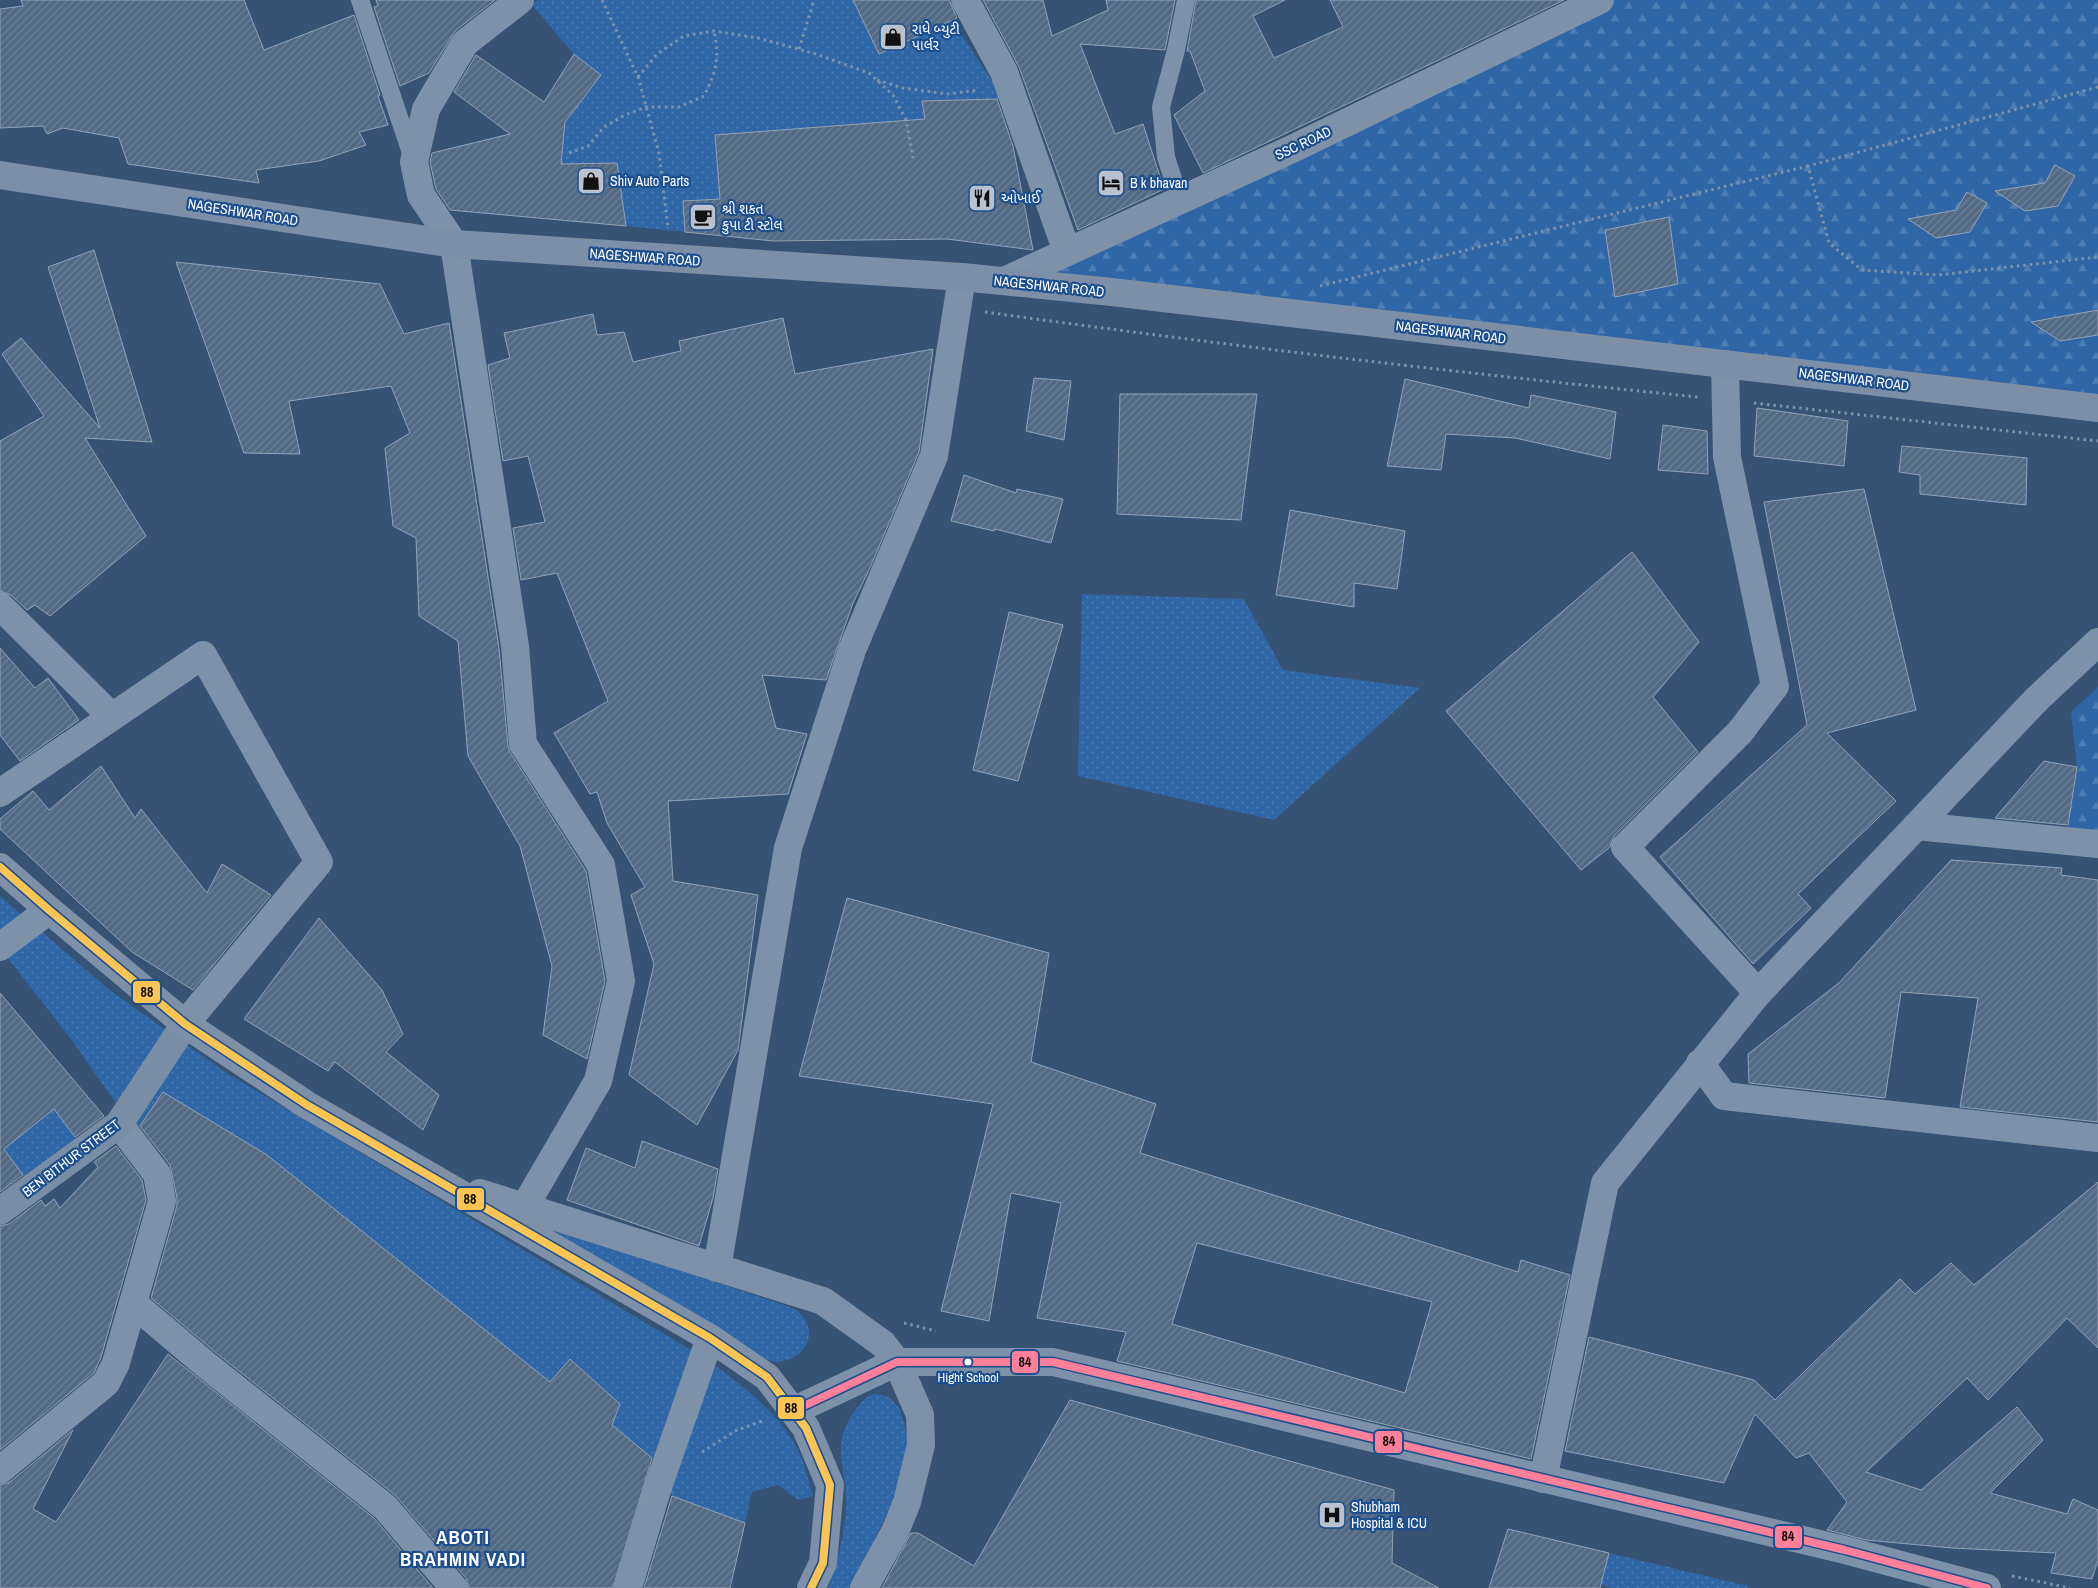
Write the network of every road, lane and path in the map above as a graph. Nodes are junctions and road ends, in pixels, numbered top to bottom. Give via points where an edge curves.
1 (360, 0) edge
2 (520, 0) edge
3 (602, 0) edge
4 (814, 0) edge
5 (965, 0) edge
6 (1186, 0) edge
7 (1600, 0) edge
8 (714, 31) junction
9 (799, 49) junction
10 (1004, 72) junction
11 (638, 76) junction
12 (876, 80) junction
13 (2098, 86) edge
14 (646, 106) junction
15 (569, 153) dead end
16 (913, 158) dead end
17 (414, 162) junction
18 (1808, 166) junction
19 (0, 175) edge
20 (1180, 200) junction
21 (668, 231) dead end
22 (454, 244) junction
23 (1067, 252) junction
24 (2098, 257) edge
25 (962, 276) junction
26 (1004, 281) junction
27 (1317, 286) dead end
28 (957, 308) junction
29 (1725, 364) junction
30 (1726, 400) junction
31 (2098, 408) edge
32 (2098, 442) edge
33 (0, 606) edge
34 (2098, 642) edge
35 (112, 717) junction
36 (0, 792) edge
37 (1916, 826) junction
38 (2098, 844) edge
39 (0, 867) edge
40 (49, 910) junction
41 (0, 947) edge
42 (1758, 992) junction
43 (185, 1024) junction
44 (1700, 1063) junction
45 (120, 1124) junction
46 (2098, 1138) edge
47 (440, 1182) junction
48 (525, 1206) junction
49 (0, 1211) edge
50 (717, 1268) junction
51 (133, 1303) junction
52 (896, 1320) dead end
53 (941, 1332) dead end
54 (710, 1338) junction
55 (897, 1362) junction
56 (793, 1412) junction
57 (767, 1419) dead end
58 (696, 1456) dead end
59 (0, 1470) edge
60 (1544, 1479) junction
61 (1992, 1585) edge
62 (454, 1588) edge
63 (628, 1588) edge
64 (811, 1588) edge
65 (864, 1588) edge
66 (2070, 1588) edge

1 - 17 lane
2 - 17 street via 465,42 426,109
3 - 11 path
4 - 9 path
5 - 10 street
6 - 20 lane via 1160,107 1166,157
7 - 20 street, SSC ROAD
8 - 9 path
8 - 11 path via 684,36 657,54
8 - 14 path via 718,49 715,72 704,96 680,107
9 - 12 path via 869,73
10 - 12 path via 994,84 982,89 947,94 903,88
10 - 23 street
11 - 14 path
12 - 16 path via 893,96 906,120
13 - 18 path
14 - 15 path via 604,127 588,146
14 - 21 path via 659,153
17 - 22 street via 422,194
18 - 24 path via 1829,243 1862,270 1938,275
18 - 27 path
19 - 22 main road, NAGESHWAR ROAD
20 - 23 street, SSC ROAD
22 - 25 main road, NAGESHWAR ROAD
22 - 48 street via 515,646 523,744 600,865 620,981 598,1081
23 - 26 street, SSC ROAD
25 - 26 main road, NAGESHWAR ROAD
25 - 28 street
26 - 29 main road, NAGESHWAR ROAD
28 - 30 path via 1155,335
28 - 50 street via 934,456 852,650 788,848
29 - 30 street
29 - 31 main road, NAGESHWAR ROAD
30 - 32 path
30 - 42 street via 1727,456 1775,686 1740,732 1625,847
33 - 35 street
34 - 37 street via 2037,698
35 - 36 street
35 - 43 street via 203,655 319,862
37 - 38 street
37 - 42 street
39 - 40 highway
40 - 41 street
40 - 43 highway
42 - 44 street
43 - 45 main road, BEN BITHUR STREET
43 - 47 highway via 307,1106
44 - 46 street via 1724,1096
44 - 60 street via 1605,1183
45 - 49 main road, BEN BITHUR STREET
45 - 51 street via 157,1174 162,1201
47 - 48 highway
47 - 54 highway
48 - 50 highway
50 - 55 highway via 823,1300 883,1344
51 - 59 street via 116,1363 106,1382
51 - 62 street via 385,1507
52 - 53 path
54 - 56 highway via 767,1377
54 - 63 street via 657,1490
55 - 56 street
55 - 60 street via 1053,1362
55 - 65 highway via 920,1415 921,1444 907,1502 895,1532
56 - 64 highway via 806,1428 830,1485 823,1563
57 - 58 path via 735,1431
60 - 61 street
61 - 66 path

